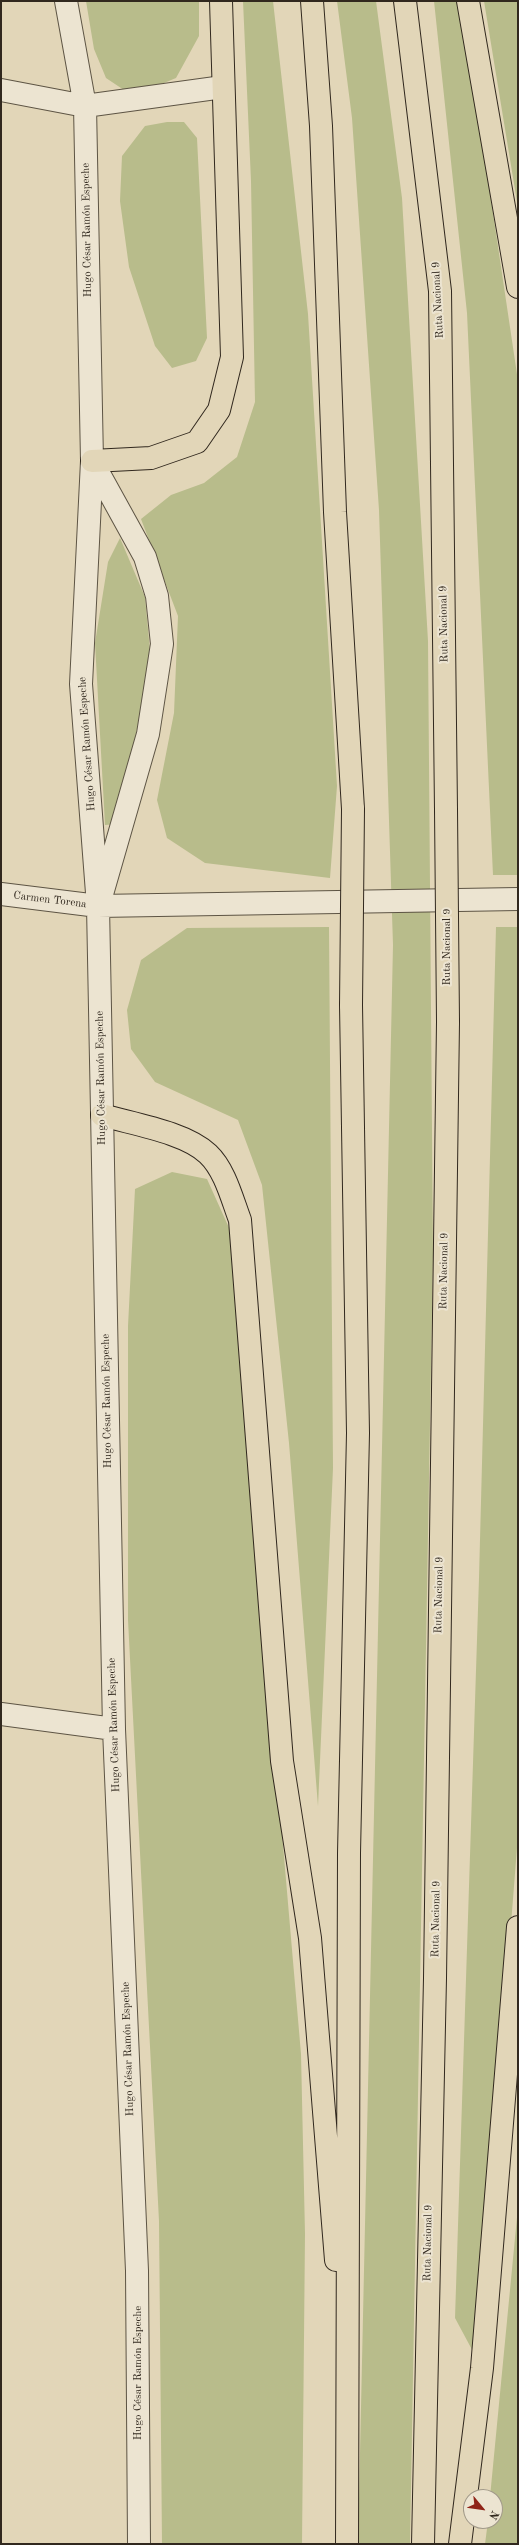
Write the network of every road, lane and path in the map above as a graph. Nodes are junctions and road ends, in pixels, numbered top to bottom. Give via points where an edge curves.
1 (66, 1) edge
2 (221, 1) edge
3 (312, 1) edge
4 (404, 1) edge
5 (468, 1) edge
6 (223, 87) junction
7 (1, 90) edge
8 (85, 106) junction
9 (518, 287) edge
10 (92, 461) junction
11 (1, 894) edge
12 (518, 900) edge
13 (98, 906) junction
14 (102, 1114) junction
15 (1, 1714) edge
16 (114, 1729) junction
17 (518, 1927) edge
18 (349, 2420) junction
19 (139, 2544) edge
20 (347, 2544) edge
21 (422, 2544) edge
22 (460, 2544) edge

1 - 8 street, Hugo César Ramón Espeche
2 - 6 highway
3 - 18 highway, bridge via 321,126 335,512 353,809 351,1005 358,1433 349,1853
4 - 21 highway, Ruta Nacional 9, bridge via 440,291 448,1022 435,1978
5 - 9 highway
6 - 8 street
6 - 10 highway via 232,357 219,410 197,442 151,458
7 - 8 street
8 - 10 street, Hugo César Ramón Espeche
10 - 13 street, Hugo César Ramón Espeche via 81,684
10 - 13 street, Hugo César Ramón Espeche via 145,557 157,596 162,644 148,734
11 - 13 street, Carmen Torena
12 - 13 street, Carmen Torena
13 - 14 street, Hugo César Ramón Espeche
14 - 16 street, Hugo César Ramón Espeche
14 - 18 highway via 186,1140 208,1154 224,1178 240,1220 282,1761 310,1938
15 - 16 street
16 - 19 street, Hugo César Ramón Espeche via 137,2271
17 - 22 highway via 482,2368
18 - 20 highway

